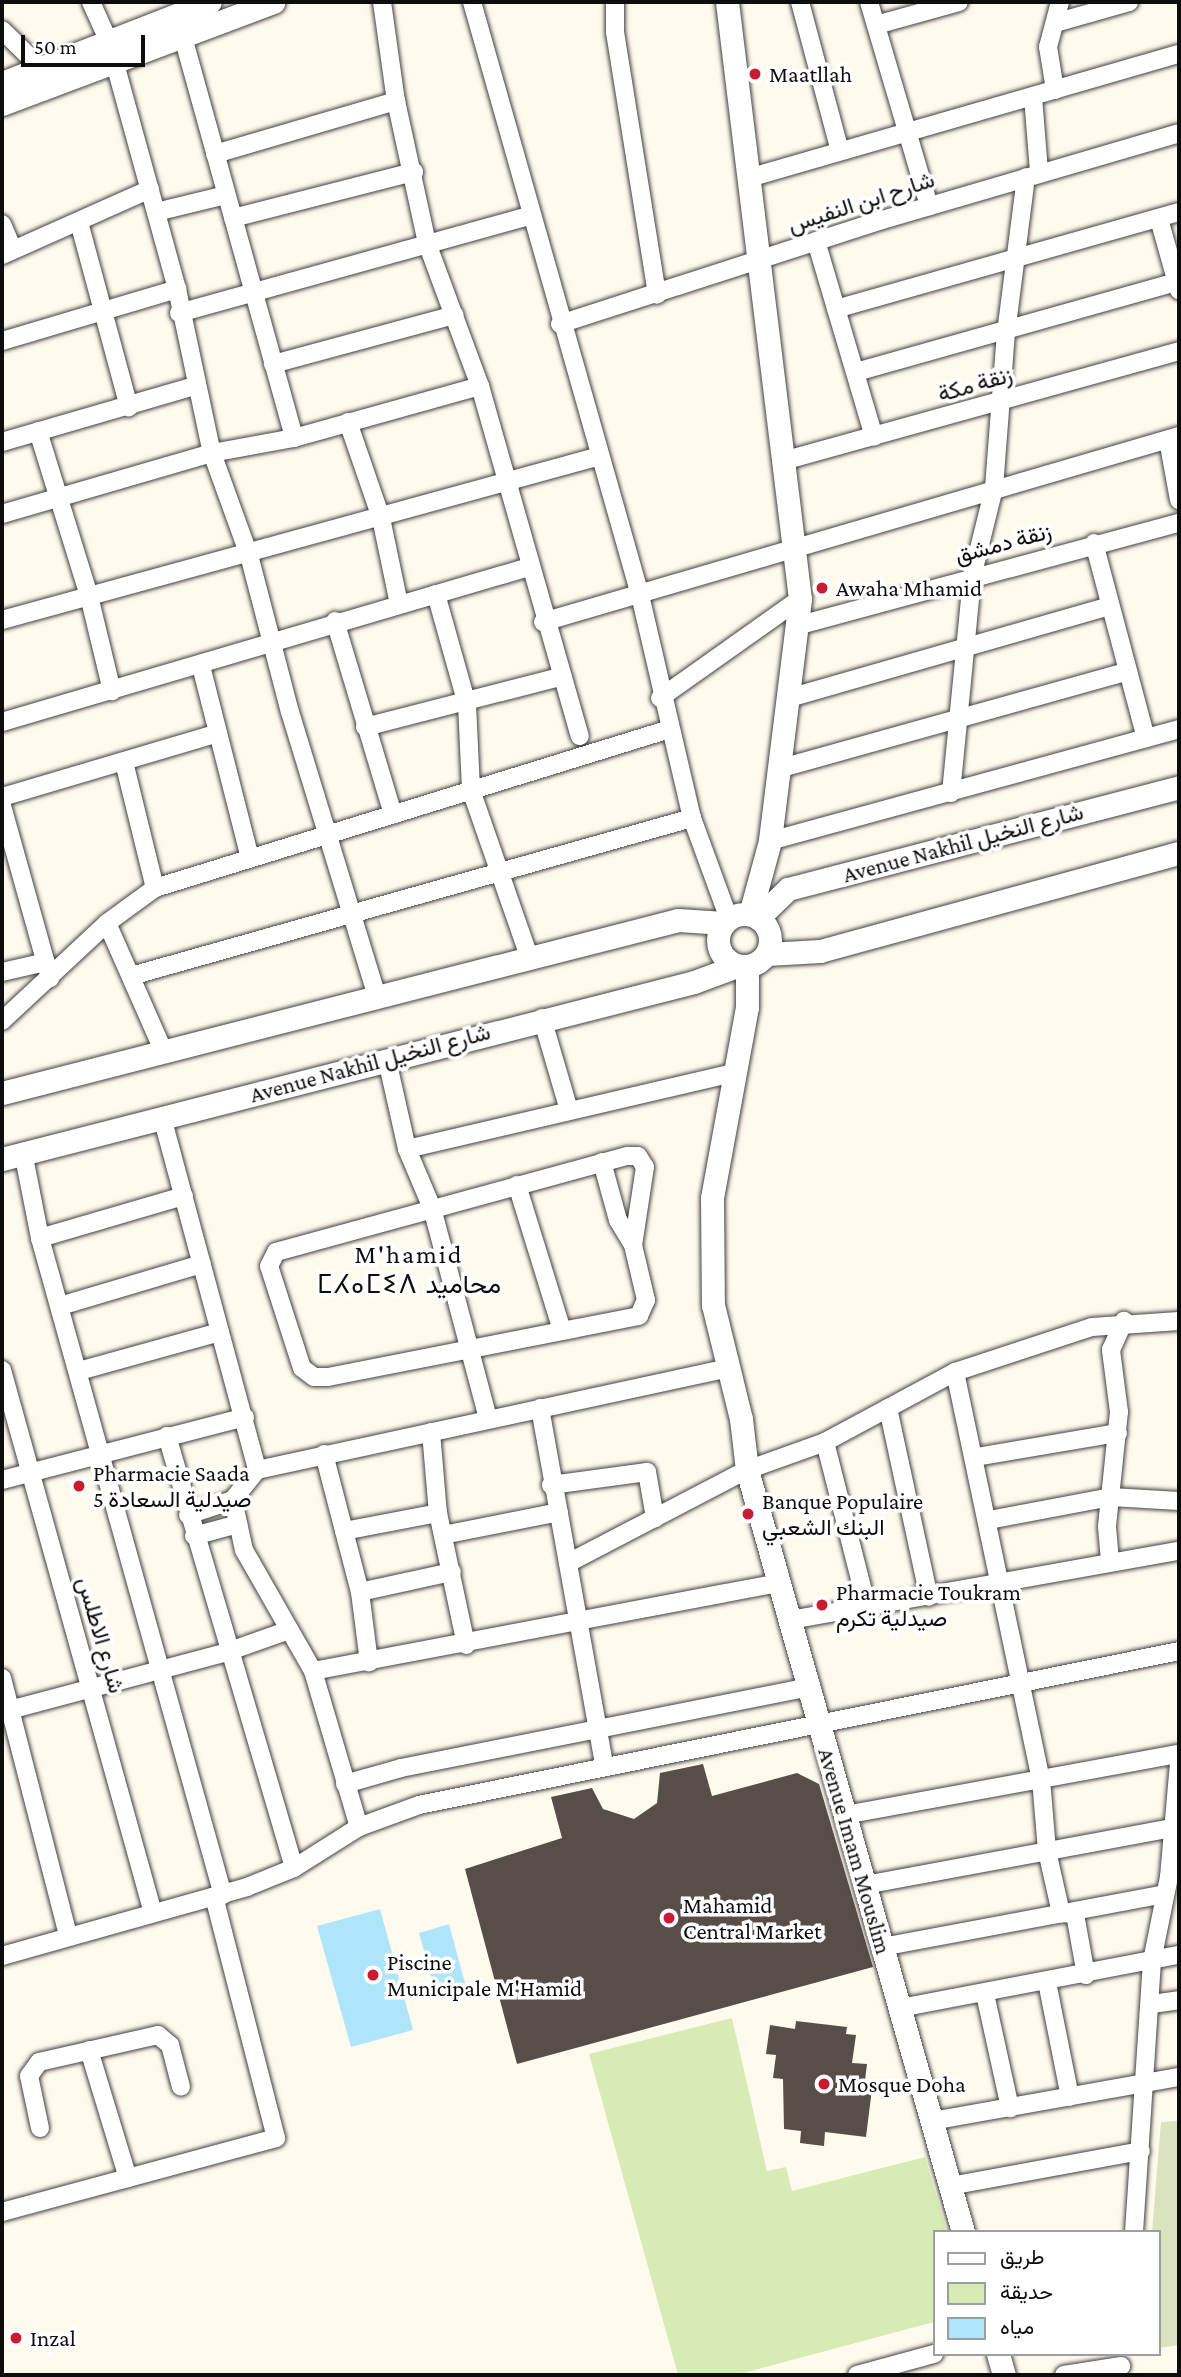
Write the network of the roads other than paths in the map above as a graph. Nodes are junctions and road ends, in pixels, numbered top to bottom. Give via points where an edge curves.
1 (91, 2) edge
2 (210, 2) edge
3 (273, 2) edge
4 (382, 2) edge
5 (472, 2) edge
6 (615, 2) edge
7 (727, 2) edge
8 (800, 2) edge
9 (869, 2) edge
10 (959, 2) edge
11 (1060, 2) edge
12 (1129, 2) edge
13 (241, 7) edge
14 (1055, 23) junction
15 (876, 25) junction
16 (2, 30) edge
17 (183, 37) junction
18 (112, 51) junction
19 (1179, 54) edge
20 (41, 68) junction
21 (2, 83) edge
22 (1055, 90) junction
23 (1032, 97) junction
24 (396, 101) junction
25 (2, 104) edge
26 (1179, 133) edge
27 (904, 134) junction
28 (839, 152) junction
29 (215, 154) junction
30 (414, 172) junction
31 (1033, 174) junction
32 (752, 177) junction
33 (150, 189) junction
34 (226, 195) junction
35 (929, 206) junction
36 (156, 212) junction
37 (1179, 212) edge
38 (529, 216) junction
39 (233, 218) junction
40 (1159, 219) junction
41 (79, 222) junction
42 (2, 224) edge
43 (816, 241) junction
44 (427, 243) junction
45 (8, 253) edge
46 (1014, 259) junction
47 (761, 262) junction
48 (1178, 286) edge
49 (177, 289) junction
50 (253, 292) junction
51 (657, 295) junction
52 (105, 309) junction
53 (836, 309) junction
54 (178, 313) junction
55 (454, 315) junction
56 (560, 324) junction
57 (1006, 333) junction
58 (2, 341) edge
59 (1179, 351) edge
60 (273, 364) junction
61 (856, 372) junction
62 (195, 386) junction
63 (480, 386) junction
64 (1003, 401) junction
65 (130, 407) junction
66 (348, 422) junction
67 (38, 431) junction
68 (874, 437) junction
69 (293, 438) junction
70 (1174, 438) edge
71 (2, 442) edge
72 (212, 453) junction
73 (600, 456) junction
74 (783, 461) junction
75 (507, 481) junction
76 (994, 488) junction
77 (58, 498) junction
78 (1179, 500) edge
79 (2, 514) edge
80 (381, 518) junction
81 (1179, 523) edge
82 (1094, 543) junction
83 (795, 545) junction
84 (249, 555) junction
85 (528, 567) junction
86 (972, 577) junction
87 (436, 594) junction
88 (640, 595) junction
89 (89, 596) junction
90 (800, 599) junction
91 (399, 604) junction
92 (1110, 606) junction
93 (2, 620) edge
94 (335, 621) junction
95 (543, 622) junction
96 (800, 625) junction
97 (273, 638) junction
98 (963, 648) junction
99 (201, 666) junction
100 (1128, 671) junction
101 (563, 676) junction
102 (112, 691) junction
103 (660, 698) junction
104 (789, 698) junction
105 (467, 704) junction
106 (957, 720) junction
107 (2, 722) edge
108 (365, 727) junction
109 (670, 729) junction
110 (1179, 729) edge
111 (218, 733) junction
112 (580, 736) dead end
113 (1146, 738) junction
114 (124, 762) junction
115 (778, 769) junction
116 (1179, 788) edge
117 (471, 790) junction
118 (951, 793) junction
119 (2, 797) edge
120 (2, 806) edge
121 (393, 814) junction
122 (692, 818) junction
123 (328, 835) junction
124 (770, 841) junction
125 (1179, 853) edge
126 (250, 858) junction
127 (20, 871) junction
128 (2, 874) edge
129 (499, 874) junction
130 (760, 883) junction
131 (155, 888) junction
132 (781, 893) junction
133 (349, 912) junction
134 (740, 918) junction
135 (107, 923) junction
136 (767, 954) junction
137 (529, 957) junction
138 (742, 966) junction
139 (48, 970) junction
140 (2, 972) edge
141 (131, 976) junction
142 (377, 997) junction
143 (542, 1018) junction
144 (2, 1021) edge
145 (164, 1052) junction
146 (387, 1060) junction
147 (734, 1073) junction
148 (2, 1093) edge
149 (568, 1107) junction
150 (162, 1117) junction
151 (407, 1149) junction
152 (12, 1155) edge
153 (602, 1162) junction
154 (517, 1185) junction
155 (184, 1196) junction
156 (432, 1208) junction
157 (40, 1238) junction
158 (633, 1245) junction
159 (202, 1264) junction
160 (60, 1306) junction
161 (1124, 1321) junction
162 (1179, 1321) edge
163 (562, 1330) junction
164 (220, 1332) junction
165 (471, 1349) junction
166 (727, 1368) junction
167 (2, 1370) edge
168 (79, 1371) junction
169 (955, 1372) junction
170 (540, 1408) junction
171 (888, 1408) junction
172 (244, 1417) junction
173 (488, 1419) junction
174 (431, 1432) junction
175 (1118, 1433) junction
176 (167, 1436) junction
177 (825, 1442) junction
178 (100, 1453) junction
179 (324, 1454) junction
180 (976, 1457) junction
181 (747, 1469) junction
182 (257, 1470) junction
183 (28, 1473) junction
184 (2, 1480) edge
185 (551, 1485) junction
186 (1111, 1497) junction
187 (233, 1500) junction
188 (1179, 1501) edge
189 (559, 1512) junction
190 (438, 1513) junction
191 (188, 1515) junction
192 (655, 1518) junction
193 (989, 1520) junction
194 (238, 1524) junction
195 (344, 1531) junction
196 (443, 1535) junction
197 (194, 1536) junction
198 (1179, 1551) edge
199 (1110, 1561) junction
200 (568, 1563) junction
201 (452, 1572) junction
202 (779, 1583) junction
203 (999, 1583) junction
204 (360, 1592) junction
205 (929, 1597) junction
206 (867, 1607) junction
207 (575, 1620) junction
208 (790, 1620) junction
209 (289, 1630) junction
210 (466, 1645) junction
211 (1179, 1651) edge
212 (227, 1652) junction
213 (369, 1662) junction
214 (161, 1670) junction
215 (313, 1671) junction
216 (2, 1678) edge
217 (1022, 1681) junction
218 (808, 1686) junction
219 (92, 1689) junction
220 (6, 1710) edge
221 (819, 1723) junction
222 (598, 1728) junction
223 (1179, 1754) edge
224 (604, 1764) junction
225 (1179, 1772) edge
226 (1041, 1779) junction
227 (345, 1784) junction
228 (845, 1815) junction
229 (359, 1827) junction
230 (1173, 1828) junction
231 (1047, 1852) junction
232 (294, 1868) junction
233 (1171, 1882) edge
234 (865, 1885) junction
235 (218, 1896) junction
236 (153, 1913) junction
237 (1061, 1913) junction
238 (68, 1934) junction
239 (883, 1947) junction
240 (1179, 1955) edge
241 (2, 1956) edge
242 (1152, 1961) junction
243 (1086, 1975) junction
244 (1047, 1982) junction
245 (985, 1994) junction
246 (1179, 2000) edge
247 (1152, 2004) junction
248 (900, 2008) junction
249 (89, 2050) junction
250 (1179, 2077) edge
251 (1147, 2082) junction
252 (181, 2087) dead end
253 (1070, 2097) junction
254 (1010, 2108) junction
255 (932, 2121) junction
256 (40, 2128) dead end
257 (1141, 2151) junction
258 (128, 2178) junction
259 (950, 2186) junction
260 (2, 2212) edge
261 (962, 2230) edge
262 (1134, 2230) edge
263 (932, 2355) edge
264 (999, 2356) edge
265 (1121, 2365) edge
266 (858, 2375) edge
267 (1004, 2375) edge
268 (1064, 2375) edge

1 - 18 street
2 - 18 street
3 - 13 street
4 - 24 street
5 - 38 street
6 - 51 street via 615,32
7 - 32 street
8 - 28 street
9 - 15 street
10 - 15 street
11 - 14 street
12 - 14 street
13 - 17 street
14 - 22 street via 1047,60
15 - 27 street
16 - 20 street
17 - 18 street
17 - 29 street
18 - 20 street
18 - 25 street
18 - 33 street
19 - 22 street
20 - 21 street
22 - 23 street
23 - 27 street
23 - 31 street
24 - 29 street
24 - 30 street
26 - 31 street, شارح ابن النفيس
27 - 28 street
27 - 35 street
28 - 32 street
29 - 34 street
30 - 39 street
30 - 44 street
31 - 35 street, شارح ابن النفيس
31 - 46 street
32 - 47 street
33 - 36 street
33 - 41 street
34 - 36 street
34 - 39 street
35 - 43 street, شارح ابن النفيس
36 - 49 street
37 - 40 street
38 - 44 street
38 - 56 street
39 - 50 street
40 - 46 street
40 - 48 street
41 - 45 street
41 - 52 street
42 - 45 street
43 - 47 street, شارح ابن النفيس
43 - 53 street
44 - 50 street
44 - 55 street
46 - 53 street
46 - 57 street
47 - 51 street, شارح ابن النفيس
47 - 74 street
48 - 57 street
49 - 52 street
49 - 54 street
50 - 54 street
50 - 60 street
51 - 56 street, شارح ابن النفيس
52 - 58 street
52 - 65 street
53 - 61 street
54 - 62 street
55 - 60 street
55 - 63 street
56 - 73 street
57 - 61 street
57 - 64 street
59 - 64 street, زنقة مكة
60 - 69 street
61 - 68 street
62 - 65 street
62 - 72 street
63 - 66 street
63 - 75 street
64 - 68 street, زنقة مكة
64 - 76 street
65 - 67 street
66 - 69 street
66 - 80 street
67 - 71 street
67 - 77 street
68 - 74 street, زنقة مكة
69 - 72 street
70 - 76 street
70 - 78 street
72 - 77 street
72 - 84 street
73 - 75 street
73 - 88 street
74 - 83 street
75 - 80 street
75 - 85 street
76 - 83 street
76 - 86 street
77 - 79 street
77 - 89 street
80 - 84 street
80 - 91 street
81 - 82 street, زنقة دمشق
82 - 86 street, زنقة دمشق
82 - 92 street
83 - 88 street
83 - 90 street
84 - 89 street
84 - 97 street
85 - 87 street
85 - 95 street
86 - 96 street, زنقة دمشق
86 - 98 street
87 - 91 street
87 - 105 street
88 - 95 street
88 - 103 street
89 - 93 street
89 - 102 street
90 - 96 street
90 - 103 street
91 - 94 street
92 - 98 street
92 - 100 street
94 - 97 street
94 - 108 street
95 - 101 street
96 - 104 street
97 - 99 street
97 - 123 street
98 - 104 street
98 - 106 street
99 - 102 street
99 - 111 street
100 - 106 street
100 - 113 street
101 - 105 street
101 - 112 street
102 - 107 street
103 - 109 street
104 - 115 street
105 - 108 street
105 - 117 street
106 - 115 street
106 - 118 street
108 - 121 street
109 - 117 street
109 - 122 street
110 - 113 street
111 - 114 street
111 - 126 street
113 - 118 street
114 - 119 street
114 - 131 street
115 - 124 street
116 - 132 street, Avenue Nakhil شارع النخيل
117 - 121 street
117 - 129 street
118 - 124 street
120 - 127 street
121 - 123 street
122 - 129 street
122 - 134 street
123 - 126 street
123 - 133 street
124 - 130 street
125 - 136 street via 820,951
126 - 131 street
127 - 128 street
127 - 139 street
129 - 133 street
129 - 137 street
130 - 132 street via 767,892
130 - 134 street
131 - 135 street
132 - 134 street
133 - 141 street
133 - 142 street
134 - 136 street via 770,934
134 - 137 street via 678,920
134 - 138 street via 718,945
135 - 139 street
135 - 141 street
136 - 138 street, Avenue Nakhil شارع النخيل
137 - 142 street
138 - 143 street, Avenue Nakhil شارع النخيل
138 - 147 street, Avenue Imam Mouslim via 747,1007
139 - 140 street
139 - 144 street
141 - 145 street
142 - 145 street
143 - 146 street, Avenue Nakhil شارع النخيل
143 - 149 street
145 - 148 street
146 - 150 street, Avenue Nakhil شارع النخيل
146 - 151 street
147 - 149 street
147 - 166 street, Avenue Imam Mouslim via 710,1229 713,1305
149 - 151 street
150 - 152 street, Avenue Nakhil شارع النخيل
150 - 155 street
151 - 156 street
152 - 157 street
153 - 154 street
153 - 158 street via 618,1220
153 - 158 street via 628,1156 643,1160
154 - 156 street
154 - 163 street
155 - 157 street
155 - 159 street
156 - 165 street
156 - 165 street via 284,1247 270,1258 270,1266 302,1368 314,1377
157 - 160 street
158 - 163 street via 644,1312
159 - 160 street
159 - 164 street
160 - 168 street
161 - 162 street
161 - 169 street
161 - 175 street via 1111,1350
163 - 165 street
164 - 168 street
164 - 172 street
165 - 173 street
166 - 170 street
166 - 181 street, Avenue Imam Mouslim via 741,1419
167 - 183 street, شارع الاطلس
168 - 178 street
169 - 171 street
169 - 180 street
170 - 173 street
170 - 185 street
171 - 177 street
171 - 205 street
172 - 176 street
172 - 182 street
173 - 174 street
174 - 179 street
174 - 190 street
175 - 180 street
175 - 186 street
176 - 178 street
176 - 191 street
177 - 181 street
177 - 206 street
178 - 183 street
178 - 214 street
179 - 182 street
179 - 195 street
180 - 193 street
181 - 192 street
181 - 202 street, Avenue Imam Mouslim
182 - 187 street
183 - 184 street
183 - 219 street, شارع الاطلس
185 - 189 street
185 - 192 street via 647,1472
186 - 188 street
186 - 193 street
186 - 199 street
187 - 191 street
187 - 194 street
189 - 196 street
189 - 200 street
190 - 195 street
190 - 196 street
191 - 197 street
192 - 200 street
193 - 203 street
194 - 197 street
194 - 209 street via 249,1561
195 - 204 street
196 - 201 street
197 - 212 street
198 - 199 street
199 - 203 street
200 - 207 street
201 - 204 street
201 - 210 street
202 - 207 street
202 - 208 street, Avenue Imam Mouslim
203 - 205 street
203 - 217 street
204 - 213 street
205 - 206 street
206 - 208 street
207 - 210 street
207 - 222 street
208 - 218 street, Avenue Imam Mouslim
209 - 212 street
209 - 215 street
210 - 213 street
211 - 217 street
212 - 214 street
212 - 232 street
213 - 215 street
214 - 219 street
214 - 235 street
215 - 227 street
216 - 220 street
217 - 221 street
217 - 226 street
218 - 221 street, Avenue Imam Mouslim
218 - 222 street
219 - 220 street
219 - 236 street, شارع الاطلس
220 - 238 street
221 - 224 street
221 - 228 street, Avenue Imam Mouslim
222 - 224 street
222 - 227 street
223 - 226 street
224 - 229 street via 444,1798
225 - 230 street
226 - 228 street
226 - 231 street
227 - 229 street
228 - 234 street, Avenue Imam Mouslim
229 - 232 street
230 - 231 street
230 - 233 street
231 - 234 street
231 - 237 street
232 - 235 street
233 - 237 street
233 - 242 street
234 - 239 street, Avenue Imam Mouslim
235 - 236 street
235 - 258 street via 276,2138
236 - 238 street
237 - 239 street
237 - 243 street via 1075,1914
238 - 241 street
239 - 248 street, Avenue Imam Mouslim
240 - 242 street
242 - 243 street
242 - 247 street
243 - 244 street
244 - 245 street
244 - 253 street
245 - 248 street
245 - 254 street
246 - 247 street
247 - 251 street
248 - 255 street, Avenue Imam Mouslim
249 - 252 street via 158,2035 170,2045
249 - 256 street via 39,2062 30,2069
249 - 258 street
250 - 251 street
251 - 253 street
251 - 257 street
253 - 254 street
254 - 255 street
255 - 259 street, Avenue Imam Mouslim
257 - 259 street
257 - 262 street
258 - 260 street
259 - 261 street, Avenue Imam Mouslim
263 - 266 street
264 - 267 street
265 - 268 street

